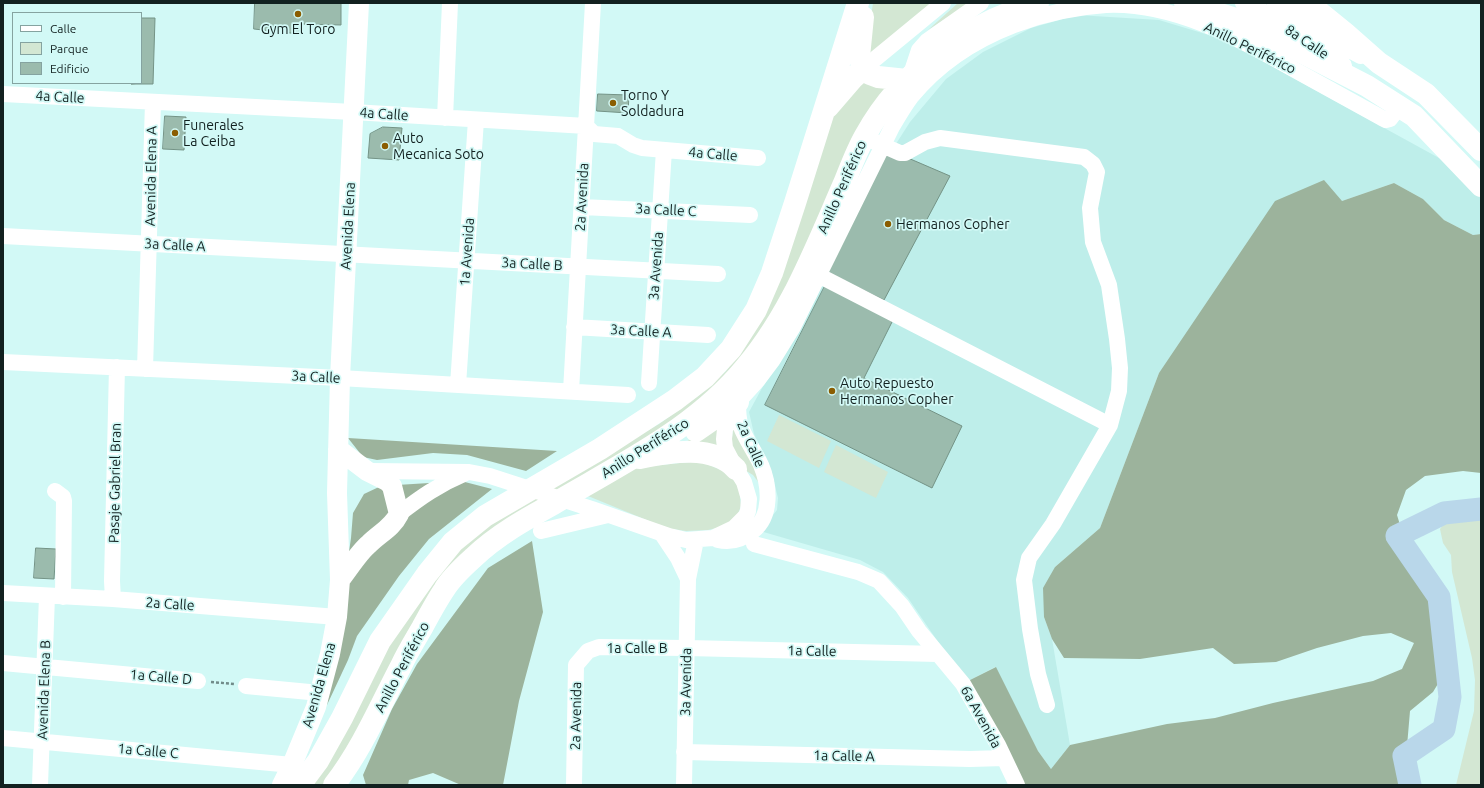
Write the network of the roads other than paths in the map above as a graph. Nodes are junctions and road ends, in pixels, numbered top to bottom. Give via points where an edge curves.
1 (359, 3) edge
2 (450, 3) edge
3 (593, 3) edge
4 (858, 3) edge
5 (865, 3) edge
6 (943, 3) edge
7 (981, 3) edge
8 (1038, 3) edge
9 (1185, 3) edge
10 (1245, 3) edge
11 (1277, 3) edge
12 (1308, 3) edge
13 (1274, 48) junction
14 (1378, 63) junction
15 (864, 68) junction
16 (908, 79) junction
17 (1367, 86) junction
18 (3, 94) edge
19 (153, 102) junction
20 (1407, 111) junction
21 (353, 112) junction
22 (823, 112) junction
23 (445, 118) junction
24 (476, 120) junction
25 (586, 126) junction
26 (873, 141) junction
27 (664, 150) junction
28 (1481, 150) edge
29 (758, 158) dead end
30 (1481, 186) edge
31 (582, 207) junction
32 (660, 210) junction
33 (750, 215) dead end
34 (3, 236) edge
35 (150, 243) junction
36 (347, 253) junction
37 (467, 260) junction
38 (578, 267) junction
39 (656, 271) junction
40 (718, 274) dead end
41 (818, 275) junction
42 (574, 328) junction
43 (652, 332) junction
44 (708, 335) dead end
45 (3, 362) edge
46 (117, 368) junction
47 (145, 369) junction
48 (340, 378) junction
49 (649, 383) dead end
50 (458, 385) junction
51 (571, 391) junction
52 (628, 395) dead end
53 (738, 402) junction
54 (1110, 425) junction
55 (338, 449) junction
56 (629, 460) junction
57 (736, 469) junction
58 (367, 471) junction
59 (469, 472) junction
60 (55, 491) dead end
61 (337, 493) junction
62 (400, 514) junction
63 (608, 515) junction
64 (541, 531) dead end
65 (662, 534) junction
66 (337, 537) junction
67 (713, 538) junction
68 (696, 540) junction
69 (368, 544) junction
70 (754, 544) dead end
71 (688, 579) junction
72 (340, 580) junction
73 (3, 593) edge
74 (55, 596) junction
75 (113, 599) junction
76 (336, 617) junction
77 (687, 648) junction
78 (588, 650) joint
79 (938, 654) junction
80 (3, 663) edge
81 (44, 666) junction
82 (198, 681) road end
83 (246, 686) road end
84 (320, 693) junction
85 (1047, 705) dead end
86 (3, 738) edge
87 (42, 742) junction
88 (684, 752) junction
89 (1004, 758) junction
90 (292, 764) junction
91 (40, 785) edge
92 (282, 785) edge
93 (300, 785) edge
94 (334, 785) edge
95 (574, 785) edge
96 (684, 785) edge
97 (1017, 785) edge

1 - 21 main road, Avenida Elena
2 - 23 street
3 - 25 street, 2a Avenida
4 - 22 highway, Anillo Periférico
5 - 15 highway via 859,57
6 - 15 street
7 - 16 street via 927,41 919,50
8 - 16 highway, Anillo Periférico via 977,28 941,50
9 - 13 highway, Anillo Periférico via 1239,20
10 - 17 main road, 8a Calle via 1317,47
11 - 14 main road via 1330,37
12 - 14 highway
13 - 17 highway, Anillo Periférico
13 - 20 street, Anillo Periférico via 1386,120
13 - 26 street, Anillo Periférico via 1152,9 1106,5 1050,14 1000,31 938,70 911,98 892,127
14 - 28 highway via 1426,94
15 - 16 highway via 878,77
15 - 22 highway
16 - 26 highway, Anillo Periférico via 890,99
17 - 20 highway, Anillo Periférico
18 - 19 street, 4a Calle
19 - 21 street, 4a Calle
19 - 35 street, Avenida Elena A
20 - 30 highway, Anillo Periférico
21 - 23 street, 4a Calle
21 - 36 main road, Avenida Elena
22 - 93 highway, Anillo Periférico via 772,273 756,310 731,349 705,377 675,400 600,449 485,516 453,542 380,641 342,718
23 - 24 street, 4a Calle
24 - 25 street, 4a Calle
24 - 37 street, 1a Avenida
25 - 27 street, 4a Calle via 594,134 618,136 642,148
25 - 31 street, 2a Avenida
26 - 41 street, Anillo Periférico
26 - 54 street via 905,153 925,142 940,138 1084,157 1093,164 1097,172 1090,208 1093,242 1109,285 1120,368 1119,391
26 - 56 highway, Anillo Periférico via 770,337 737,378 707,405 672,434
27 - 29 street, 4a Calle
27 - 32 street, 3a Avenida
31 - 32 street, 3a Calle C
31 - 38 street, 2a Avenida
32 - 33 street, 3a Calle C
32 - 39 street, 3a Avenida
34 - 35 street, 3a Calle A
35 - 36 street, 3a Calle A
35 - 47 street, Avenida Elena A
36 - 37 street, 3a Calle B
36 - 48 main road, Avenida Elena
37 - 38 street, 3a Calle B
37 - 50 street, 1a Avenida
38 - 39 street, 3a Calle B
38 - 42 street, 2a Avenida
39 - 40 street, 3a Calle B
39 - 43 street, 3a Avenida
41 - 53 street, Anillo Periférico via 793,327 757,381
41 - 54 street
42 - 43 street, 3a Calle A
42 - 51 street, 2a Avenida
43 - 44 street, 3a Calle A
43 - 49 street, 3a Avenida
45 - 46 street, 3a Calle
46 - 47 street, 3a Calle
46 - 75 street, Pasaje Gabriel Bran
47 - 48 street, 3a Calle
48 - 50 street, 3a Calle
48 - 55 main road, Avenida Elena
50 - 51 street, 3a Calle
51 - 52 street, 3a Calle
53 - 56 highway via 684,439
53 - 57 street, 2a Calle via 724,434 725,448
53 - 67 street, 2a Calle via 742,429 764,474 768,492 767,507 761,522 751,533 727,542
54 - 85 street via 1053,524 1030,558 1024,580 1038,674
55 - 58 main road
55 - 61 main road, Avenida Elena
56 - 57 highway via 669,453 696,453 720,458
56 - 94 highway, Anillo Periférico via 505,532 474,557 445,588 402,663 364,739
57 - 67 street, 2a Calle via 747,488 748,511 734,528
58 - 59 street, 2a Calle
58 - 61 main road
58 - 62 main road via 392,486
59 - 62 street via 430,491
59 - 63 street, 2a Calle via 501,479
60 - 74 street, Avenida Elena B via 64,501
61 - 66 main road, Avenida Elena
62 - 69 main road via 395,522
63 - 64 street
63 - 65 street, 2a Calle
65 - 68 street, 2a Calle
65 - 71 street, 3a Avenida via 676,554
66 - 69 main road
66 - 72 main road, Avenida Elena
67 - 68 street, 2a Calle
68 - 71 street, 3a Avenida
69 - 72 main road
70 - 79 street via 858,572 879,581 902,606
71 - 77 street, 3a Avenida
72 - 76 main road, Avenida Elena
73 - 74 street, 2a Calle
74 - 75 street, 2a Calle
74 - 81 street, Avenida Elena B
75 - 76 street, 2a Calle
76 - 84 main road, Avenida Elena
77 - 78 street, 1a Calle B via 599,647
77 - 79 street, 1a Calle
77 - 88 street, 3a Avenida
78 - 95 street, 2a Avenida via 576,665
79 - 89 street, 6a Avenida via 963,684
80 - 81 street, 1a Calle D
81 - 82 street, 1a Calle D
81 - 87 street, Avenida Elena B
83 - 84 street
84 - 90 main road, Avenida Elena
86 - 87 street, 1a Calle C
87 - 90 street, 1a Calle C
87 - 91 street, Avenida Elena B
88 - 89 street, 1a Calle A
88 - 96 street, 3a Avenida
89 - 97 street, 6a Avenida
90 - 92 main road, Avenida Elena

